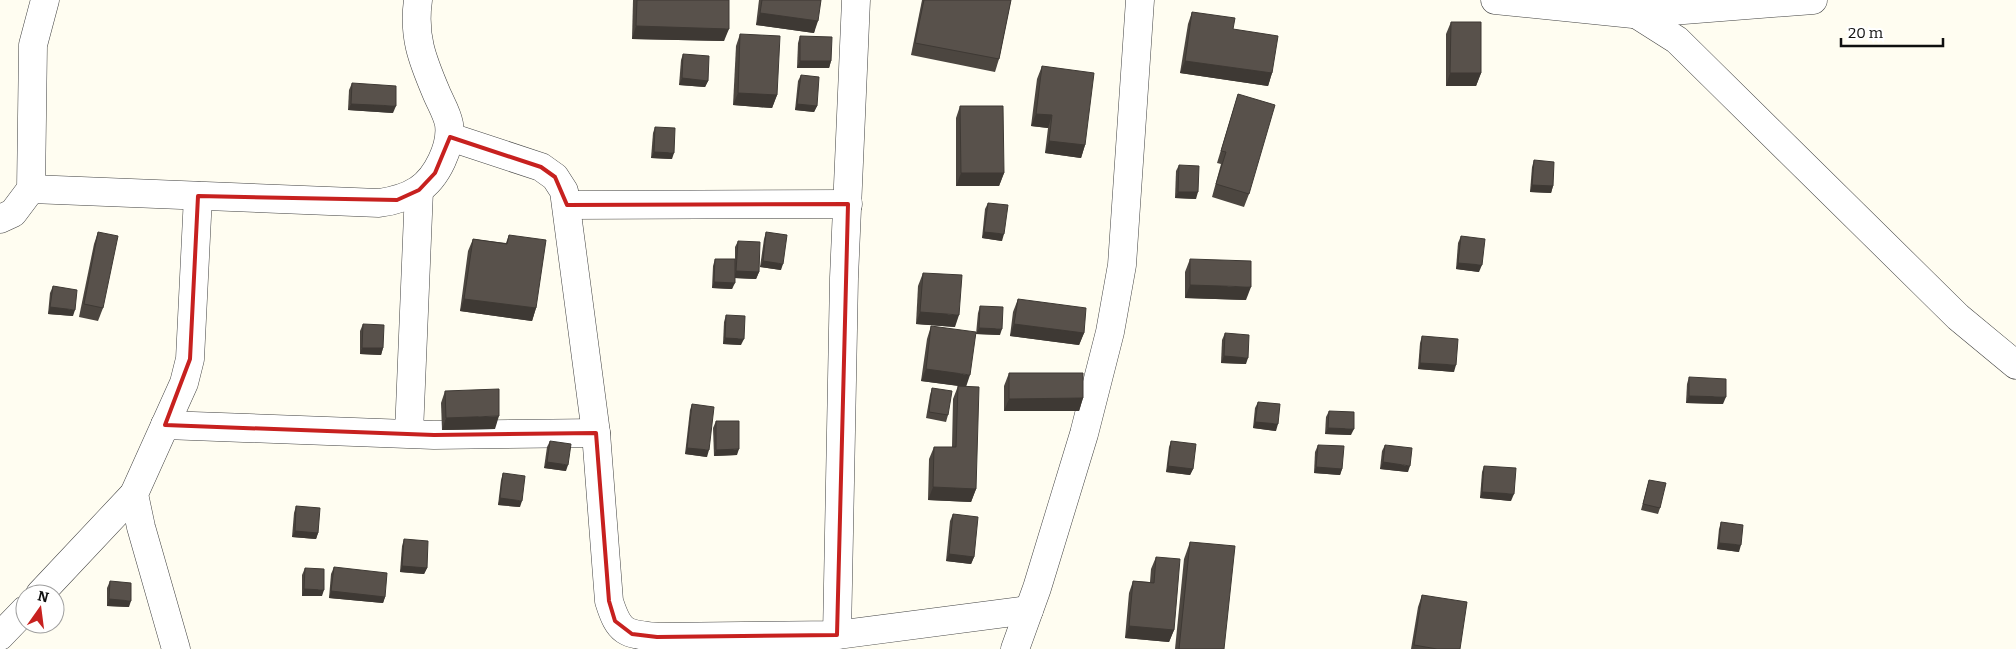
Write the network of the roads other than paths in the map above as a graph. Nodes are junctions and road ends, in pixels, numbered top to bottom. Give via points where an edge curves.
1 (45, 0) edge
2 (418, 0) edge
3 (856, 0) edge
4 (1140, 0) edge
5 (1495, 0) edge
6 (1813, 0) edge
7 (1683, 5) edge
8 (1624, 7) edge
9 (450, 137) junction
10 (31, 189) junction
11 (419, 190) junction
12 (198, 196) junction
13 (848, 204) junction
14 (567, 205) junction
15 (0, 219) edge
16 (2016, 365) edge
17 (165, 425) junction
18 (596, 433) junction
19 (409, 434) junction
20 (134, 494) junction
21 (49, 584) edge
22 (1029, 610) junction
23 (15, 620) edge
24 (837, 635) junction
25 (0, 636) edge
26 (176, 649) edge
27 (1015, 649) edge

1 - 10 street via 33,45
2 - 9 street via 417,35 421,58 449,122
3 - 13 street
4 - 22 street via 1122,265 1117,295 1084,434
5 - 8 street
6 - 7 street
7 - 8 street
8 - 16 street via 1677,40 1952,310
9 - 11 street via 435,173
9 - 14 street via 541,167 555,177 564,191
10 - 12 street
10 - 15 street via 14,213
11 - 12 street via 397,200 379,203
11 - 19 street
12 - 17 street via 190,360 184,383
13 - 14 street
13 - 24 street
14 - 18 street
17 - 19 street
17 - 20 street
18 - 19 street
18 - 24 street via 609,601 615,621 632,634 657,637
20 - 21 street
20 - 26 street
22 - 24 street
22 - 27 street
23 - 25 street

